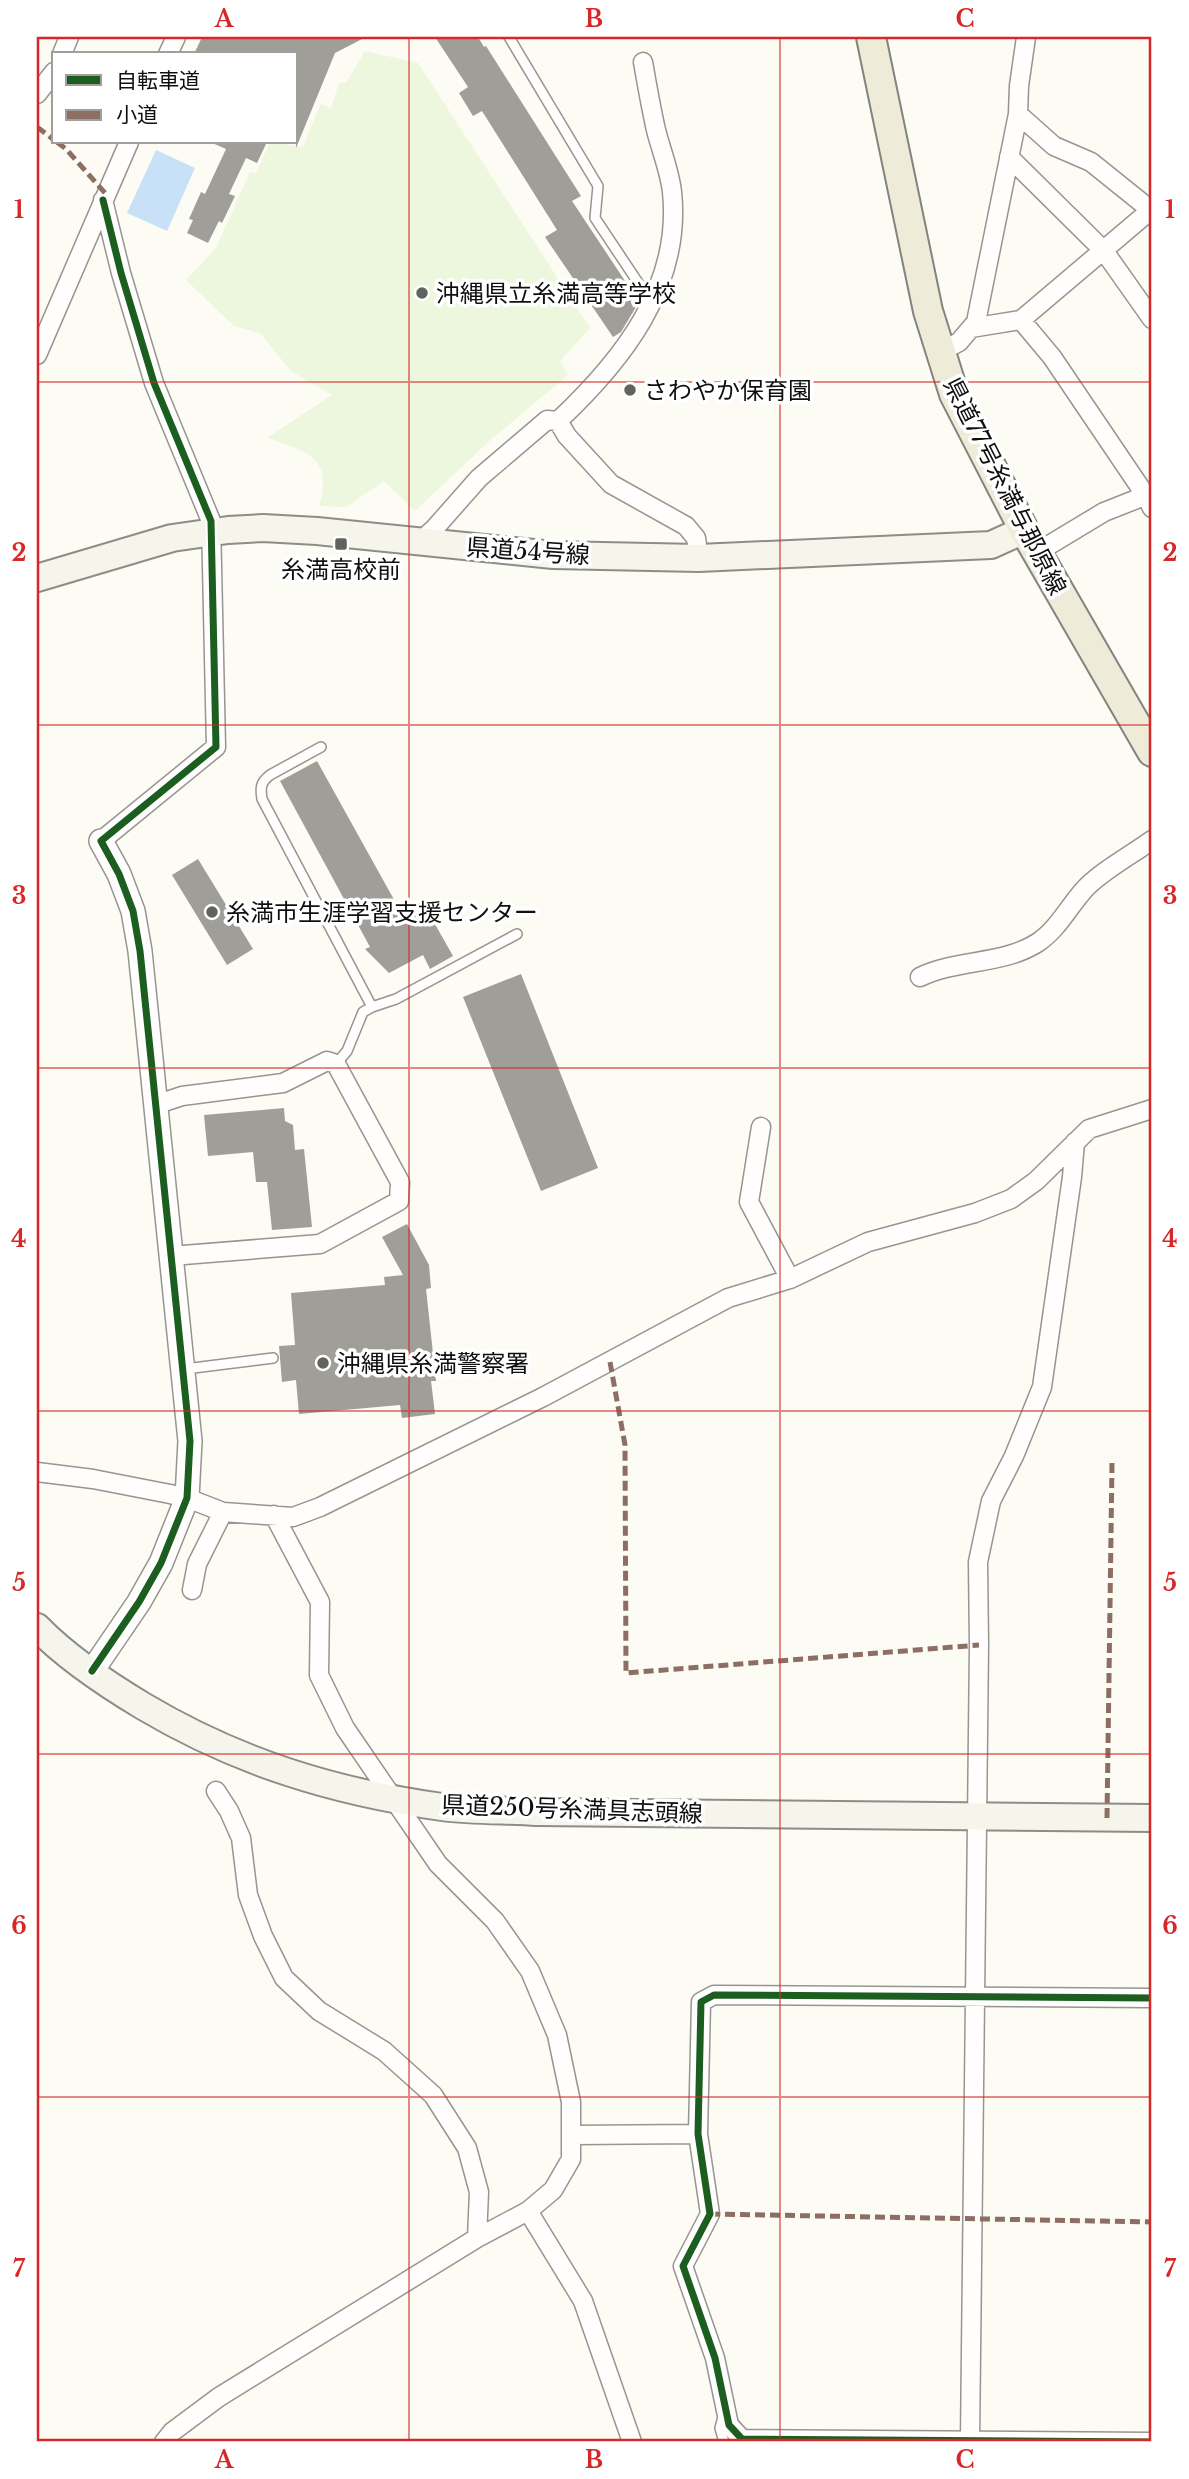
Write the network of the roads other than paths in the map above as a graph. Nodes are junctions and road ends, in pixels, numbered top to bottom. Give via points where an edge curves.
1 (509, 37) edge
2 (872, 37) edge
3 (1026, 37) edge
4 (643, 62) dead end
5 (52, 75) edge
6 (37, 94) edge
7 (1017, 114) junction
8 (128, 144) edge
9 (1009, 157) junction
10 (103, 200) junction
11 (1152, 210) edge
12 (1104, 251) junction
13 (652, 303) junction
14 (1152, 319) edge
15 (1021, 320) junction
16 (971, 328) junction
17 (940, 352) junction
18 (37, 355) edge
19 (558, 421) junction
20 (1150, 499) edge
21 (211, 532) junction
22 (419, 542) junction
23 (1030, 542) junction
24 (699, 558) junction
25 (37, 578) edge
26 (321, 747) dead end
27 (1152, 751) edge
28 (1152, 840) edge
29 (102, 841) joint
30 (517, 934) dead end
31 (920, 976) dead end
32 (372, 1007) junction
33 (336, 1064) junction
34 (155, 1105) junction
35 (1152, 1109) edge
36 (761, 1128) dead end
37 (1075, 1142) junction
38 (171, 1256) junction
39 (790, 1279) junction
40 (273, 1357) dead end
41 (183, 1369) junction
42 (38, 1470) edge
43 (187, 1498) junction
44 (223, 1512) junction
45 (274, 1515) junction
46 (192, 1590) dead end
47 (37, 1627) edge
48 (92, 1671) junction
49 (216, 1791) dead end
50 (395, 1800) junction
51 (977, 1816) junction
52 (1152, 1818) edge
53 (974, 1997) junction
54 (1152, 1998) edge
55 (698, 2134) junction
56 (571, 2135) junction
57 (528, 2211) junction
58 (477, 2238) junction
59 (725, 2407) junction
60 (970, 2441) edge
61 (164, 2442) edge
62 (632, 2442) edge
63 (724, 2442) edge
64 (1152, 2442) edge

1 - 13 lane via 598,186 595,218
2 - 17 main road, 県道77号糸満与那原線 via 922,286
3 - 7 street
4 - 13 street via 672,191 665,273
5 - 6 street
7 - 9 street
7 - 11 street via 1054,146 1091,162
8 - 10 street
9 - 12 street
9 - 16 street via 976,322
10 - 18 street
10 - 21 street via 154,383 211,521
11 - 12 street
12 - 14 street
12 - 15 street
13 - 19 street via 619,356
15 - 16 street
15 - 20 street
16 - 17 street via 959,342
17 - 23 main road, 県道77号糸満与那原線 via 960,405
19 - 22 street via 547,419 479,478
19 - 24 street via 611,484 686,526 696,538
20 - 23 street
21 - 22 main road, 県道54号線 via 263,528
21 - 25 main road, 県道54号線 via 155,542
21 - 29 street via 216,747
22 - 24 main road, 県道54号線 via 553,555
23 - 24 main road, 県道54号線
23 - 27 main road, 県道77号糸満与那原線
26 - 32 lane via 270,775 260,789
28 - 31 street via 1085,888 1039,942 1007,956
29 - 34 street via 133,911
30 - 32 lane via 396,999
32 - 33 lane via 362,1012 347,1051
33 - 34 street via 327,1061 283,1083 182,1096
33 - 38 street via 400,1182 399,1201 320,1244
34 - 38 street
35 - 37 street via 1089,1129
36 - 39 street via 749,1202
37 - 39 street via 1011,1199 867,1242
37 - 51 street via 1042,1387 991,1501 978,1562
38 - 41 street
39 - 45 street via 728,1298 543,1397 320,1507 293,1517
40 - 41 lane
41 - 43 street via 190,1441
42 - 43 street
43 - 44 street
43 - 48 street via 161,1563
44 - 45 street
44 - 46 street via 197,1564
45 - 50 street via 320,1602 319,1675 345,1728
47 - 48 main road, 県道250号糸満具志頭線
48 - 50 main road, 県道250号糸満具志頭線 via 186,1732 223,1749 304,1779
49 - 58 street via 241,1838 248,1895 285,1978 319,2011 384,2051 433,2095 467,2148 479,2192
50 - 51 main road, 県道250号糸満具志頭線 via 537,1812
50 - 56 street via 438,1864 495,1921 530,1970 556,2035 571,2102
51 - 52 main road, 県道250号糸満具志頭線
51 - 53 street
53 - 54 street
53 - 55 street via 714,1995 701,2002
53 - 60 street
55 - 56 street
55 - 59 street via 710,2214 683,2266 715,2358
56 - 57 street via 571,2159 565,2170 553,2190
57 - 58 street
57 - 62 street via 583,2301
58 - 61 street via 219,2397
59 - 60 street via 729,2425 741,2439
59 - 63 lane via 720,2428
60 - 64 street

